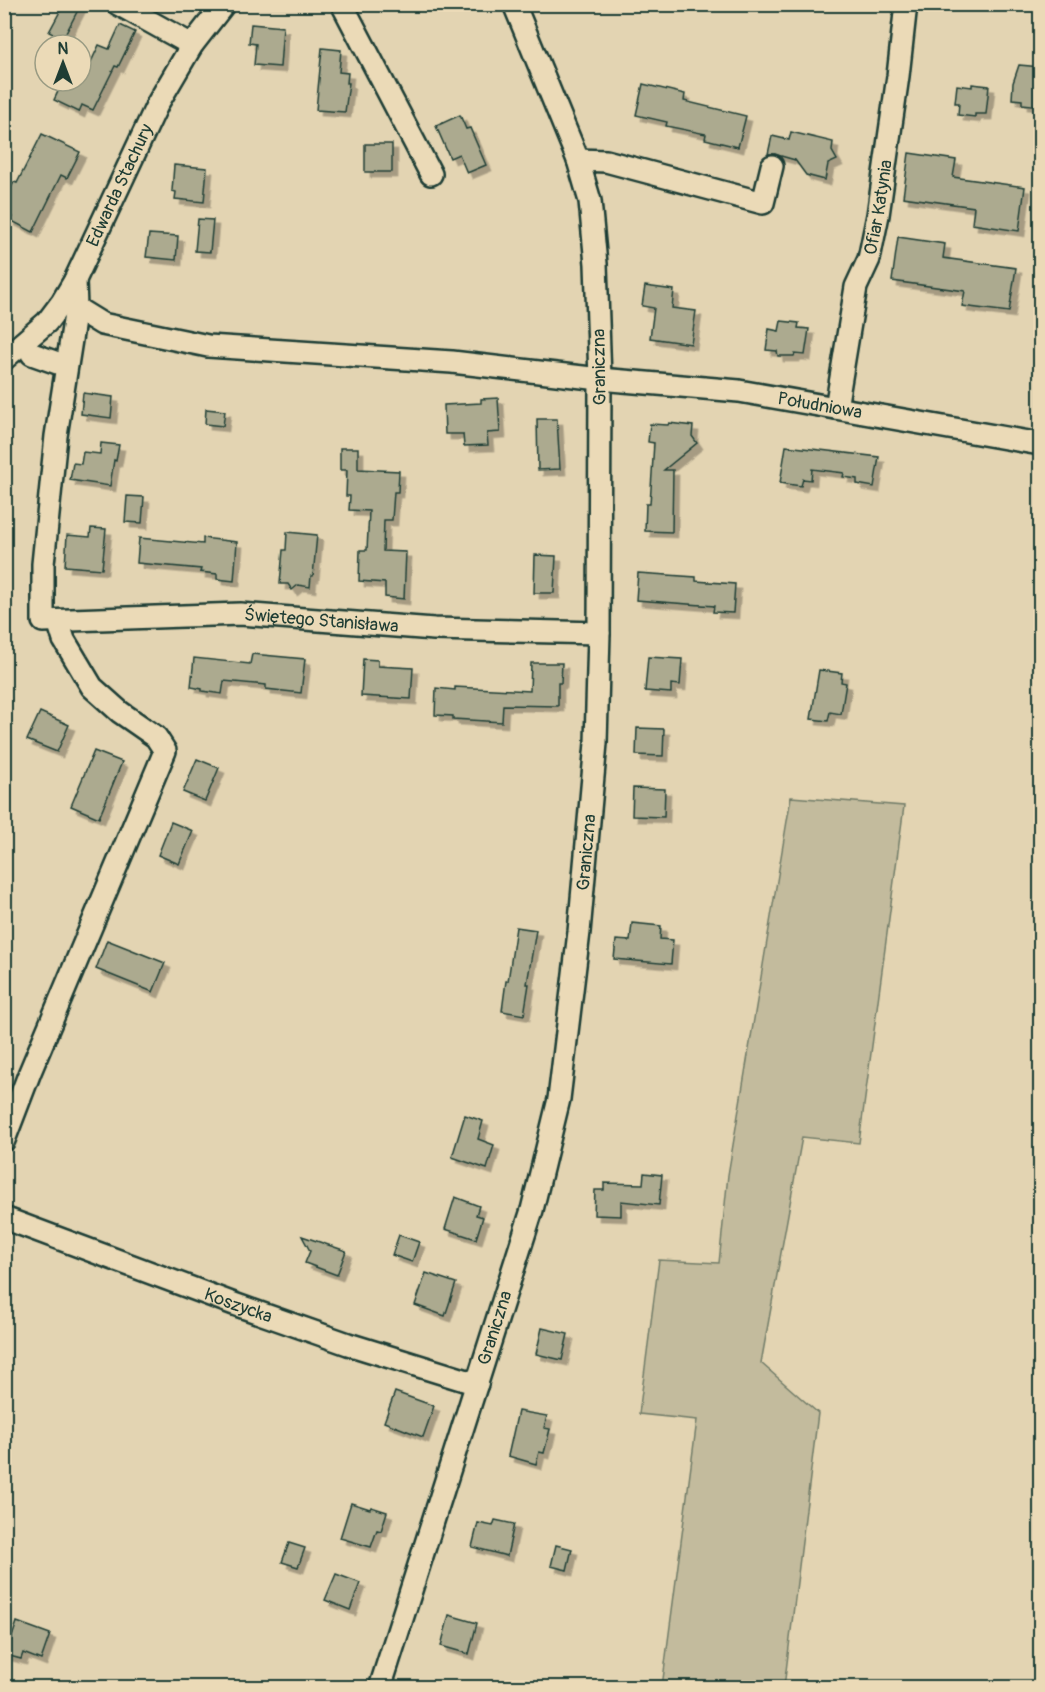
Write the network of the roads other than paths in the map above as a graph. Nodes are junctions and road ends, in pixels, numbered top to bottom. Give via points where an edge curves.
1 (118, 4) edge
2 (224, 4) edge
3 (342, 4) edge
4 (514, 4) edge
5 (906, 4) edge
6 (192, 45) junction
7 (578, 160) junction
8 (772, 166) dead end
9 (431, 174) dead end
10 (75, 280) junction
11 (76, 309) junction
12 (32, 354) dead end
13 (4, 359) edge
14 (66, 366) junction
15 (600, 379) junction
16 (836, 408) junction
17 (1041, 444) edge
18 (51, 621) junction
19 (599, 633) junction
20 (4, 1140) edge
21 (4, 1218) edge
22 (477, 1384) junction
23 (381, 1688) edge

1 - 6 street
2 - 6 street, Edwarda Stachury
3 - 9 street
4 - 7 street, Graniczna
5 - 16 street, Ofiar Katynia via 878,215 869,259 856,287
6 - 10 street, Edwarda Stachury via 158,104
7 - 8 street via 606,161 763,203
7 - 15 street, Graniczna via 590,201
10 - 11 street
10 - 13 street, Edwarda Stachury via 47,322
11 - 14 street
11 - 15 street, Południowa via 102,324 207,346 452,362
12 - 14 street
14 - 18 street via 43,564
15 - 16 street, Południowa via 739,391
15 - 19 street, Graniczna
16 - 17 street, Południowa
18 - 19 street, Świętego Stanisława via 240,614 434,629
18 - 20 street via 92,687 156,737 165,751
19 - 22 street, Graniczna via 596,743 559,1099 532,1210
21 - 22 street, Koszycka via 338,1341
22 - 23 street, Graniczna

